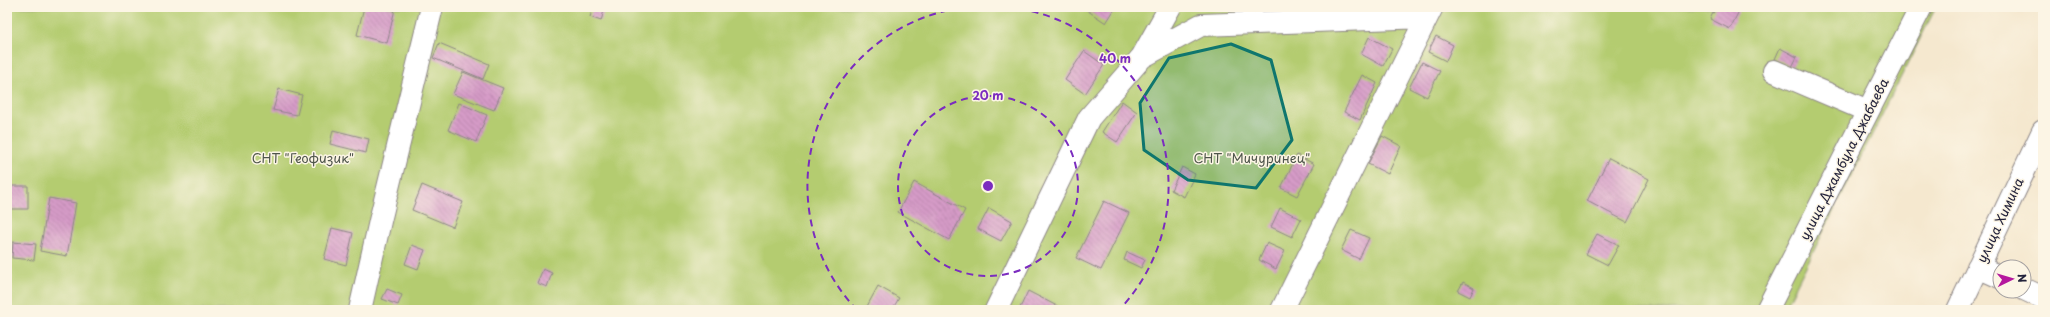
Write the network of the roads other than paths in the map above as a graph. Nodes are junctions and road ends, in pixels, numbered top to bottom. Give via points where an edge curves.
1 (432, 7) edge
2 (1170, 7) edge
3 (1921, 7) edge
4 (1430, 12) edge
5 (1142, 57) junction
6 (1774, 71) dead end
7 (1868, 111) junction
8 (2043, 131) edge
9 (1978, 267) junction
10 (1992, 273) edge
11 (2032, 293) edge
12 (2043, 298) edge
13 (360, 310) edge
14 (996, 310) edge
15 (1282, 310) edge
16 (1767, 310) edge
17 (1958, 310) edge

1 - 13 street
2 - 5 street
3 - 7 street, улица Джамбула Джабаева
4 - 5 street via 1201,25
4 - 15 street
5 - 14 street via 1089,118
6 - 7 street
7 - 16 street, улица Джамбула Джабаева
8 - 9 street, улица Химина
9 - 10 street
9 - 17 street, улица Химина
11 - 12 street

